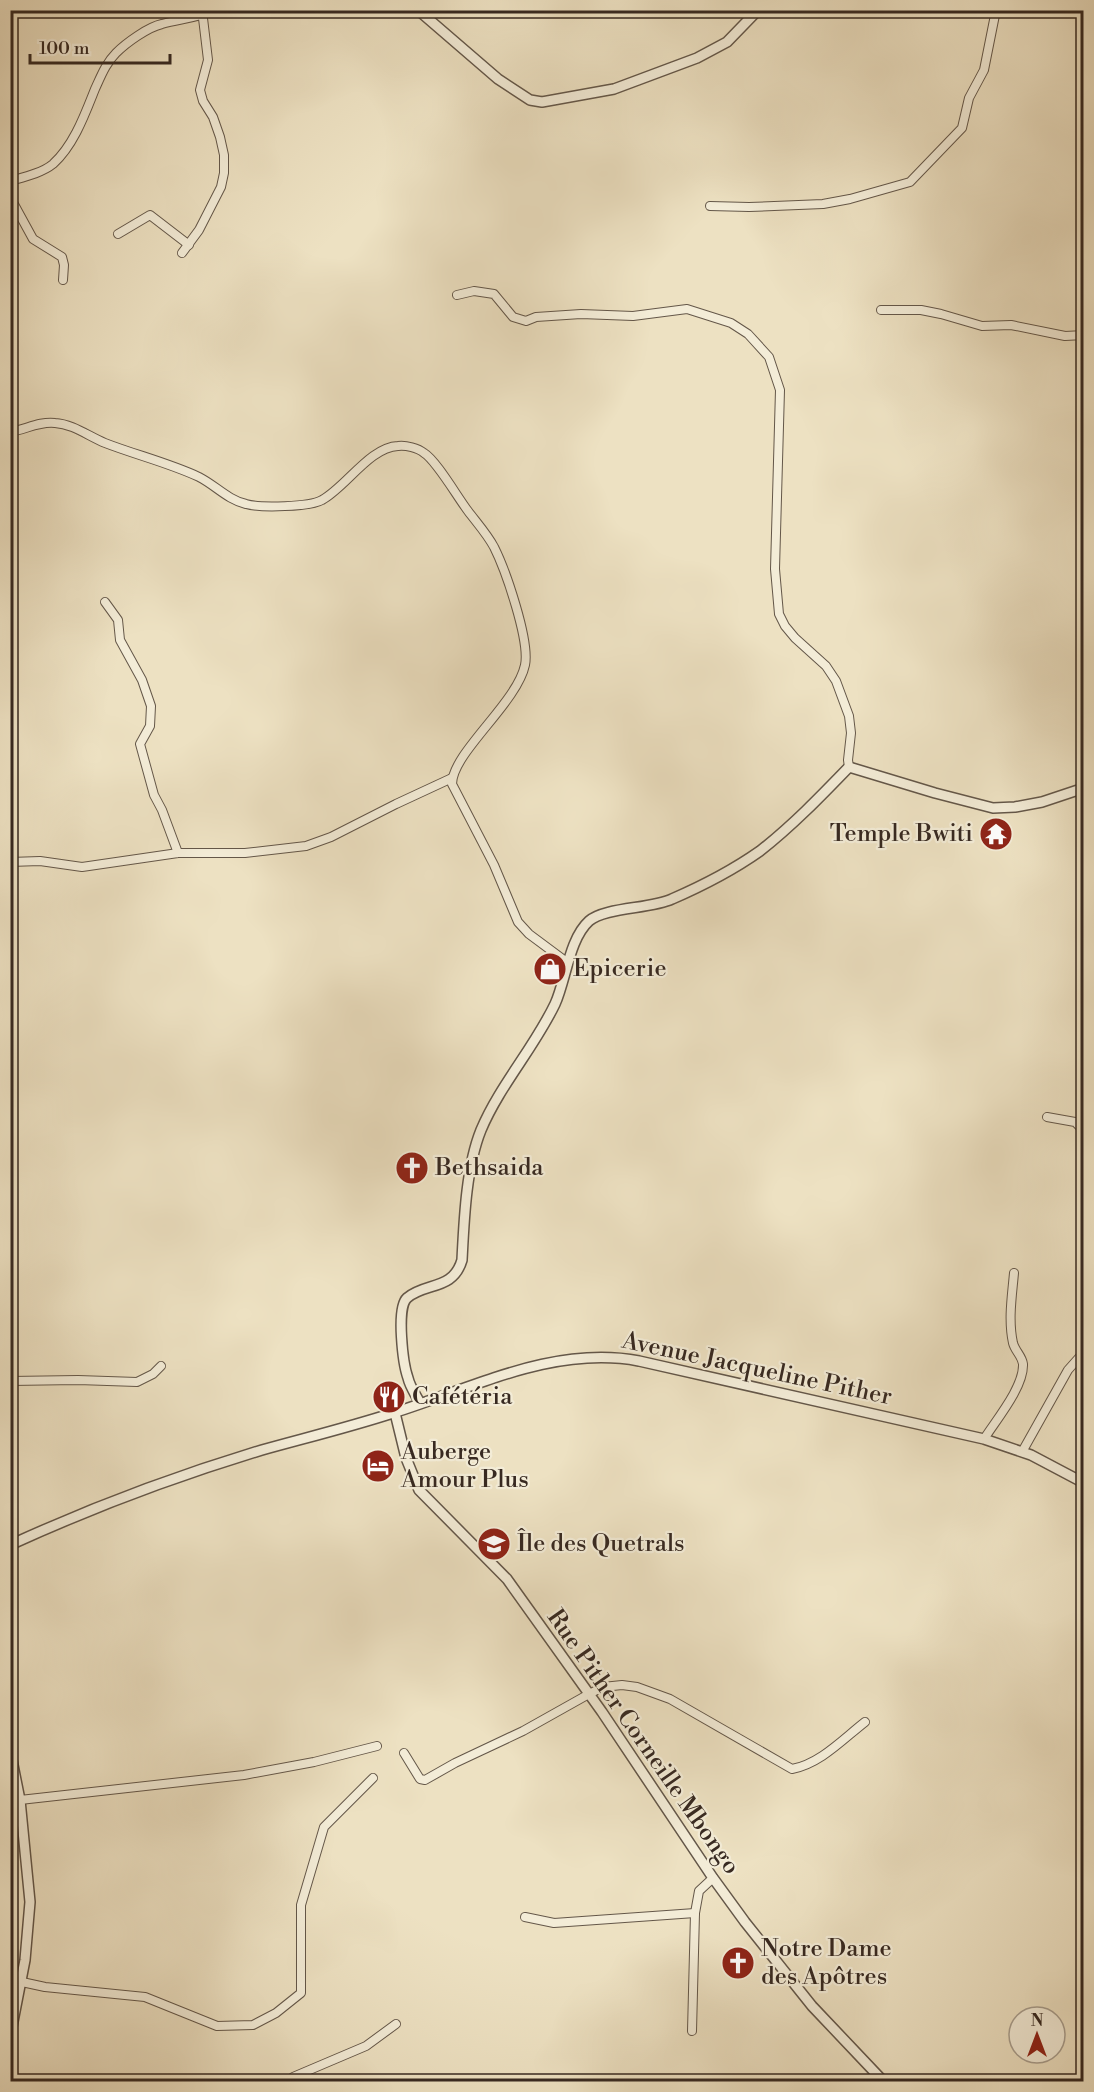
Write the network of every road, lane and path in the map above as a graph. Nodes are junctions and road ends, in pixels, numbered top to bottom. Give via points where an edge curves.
1 (215, 10) edge
2 (418, 10) edge
3 (758, 10) edge
4 (996, 10) edge
5 (202, 13) edge
6 (10, 181) edge
7 (10, 197) edge
8 (710, 206) dead end
9 (118, 234) dead end
10 (189, 245) junction
11 (182, 253) dead end
12 (63, 280) dead end
13 (457, 295) dead end
14 (881, 310) dead end
15 (1083, 335) edge
16 (10, 432) edge
17 (105, 602) dead end
18 (849, 767) junction
19 (452, 778) junction
20 (1083, 788) edge
21 (178, 853) junction
22 (10, 862) edge
23 (568, 963) junction
24 (1047, 1117) dead end
25 (1083, 1131) edge
26 (1014, 1273) dead end
27 (1083, 1352) edge
28 (161, 1366) dead end
29 (10, 1381) edge
30 (420, 1403) junction
31 (395, 1413) junction
32 (984, 1439) junction
33 (1022, 1452) junction
34 (1083, 1483) edge
35 (10, 1545) edge
36 (589, 1694) junction
37 (864, 1722) dead end
38 (377, 1746) dead end
39 (10, 1750) edge
40 (404, 1753) dead end
41 (373, 1778) dead end
42 (20, 1800) junction
43 (713, 1878) junction
44 (694, 1913) junction
45 (525, 1917) dead end
46 (22, 1982) junction
47 (396, 2024) dead end
48 (692, 2031) dead end
49 (10, 2037) edge
50 (295, 2082) edge
51 (884, 2082) edge

1 - 5 street
2 - 3 street via 498,79 530,100 542,102 614,89 697,58 727,42
4 - 8 street via 984,70 969,98 962,128 910,182 822,204
5 - 6 street via 159,24 115,53 104,68 67,148 51,165
5 - 10 street via 208,60 200,90 220,137 224,174 221,187
7 - 12 street via 33,239 62,257
9 - 10 street via 150,215
10 - 11 street
13 - 18 street via 474,291 494,294 513,317 526,321 536,317 633,316 687,309 731,323 748,334 767,355 780,390 775,569 779,614 795,638 833,674 850,725
14 - 15 street via 921,310 982,326 1011,325 1065,336
16 - 19 street via 40,424 63,424 172,465 206,481 231,499 254,505 312,504 329,495 386,448 399,446 424,452 494,548 509,584 526,654 516,685
17 - 21 street via 118,620 120,640 151,705 150,726 140,744 154,795
18 - 20 street via 993,808 1042,802
18 - 23 street via 777,836 727,872 670,901 605,913 590,920
19 - 21 street via 306,846 245,853
19 - 23 street via 455,792 494,865 518,922
21 - 22 street via 82,867 40,861
23 - 30 street via 554,1006 495,1103 479,1137 470,1172 459,1268 446,1281 410,1295 402,1304 406,1375
24 - 25 street via 1074,1122
26 - 32 street via 1013,1345 1023,1368 1008,1403
27 - 33 street via 1068,1370
28 - 29 street via 137,1382
30 - 31 street, Avenue Jacqueline Pither
30 - 32 street, Avenue Jacqueline Pither via 557,1361 622,1358
31 - 35 street, Avenue Jacqueline Pither via 220,1463
31 - 36 street, Rue Pither Corneille Mbongo via 418,1490 498,1567
32 - 33 street, Avenue Jacqueline Pither
33 - 34 street, Avenue Jacqueline Pither
36 - 37 street via 603,1687 622,1685 670,1699 792,1769 817,1760
36 - 40 street via 425,1780 420,1779
36 - 43 street, Rue Pither Corneille Mbongo
38 - 42 street via 244,1775
39 - 42 street
41 - 46 street via 324,1827 301,1905 301,1993 276,2013 253,2025 217,2026 145,1997
42 - 46 street via 30,1902
43 - 44 street via 699,1891
43 - 51 street, Rue Pither Corneille Mbongo via 812,2006
44 - 45 street via 554,1923
44 - 48 street
46 - 49 street
47 - 50 street via 366,2046 293,2077

